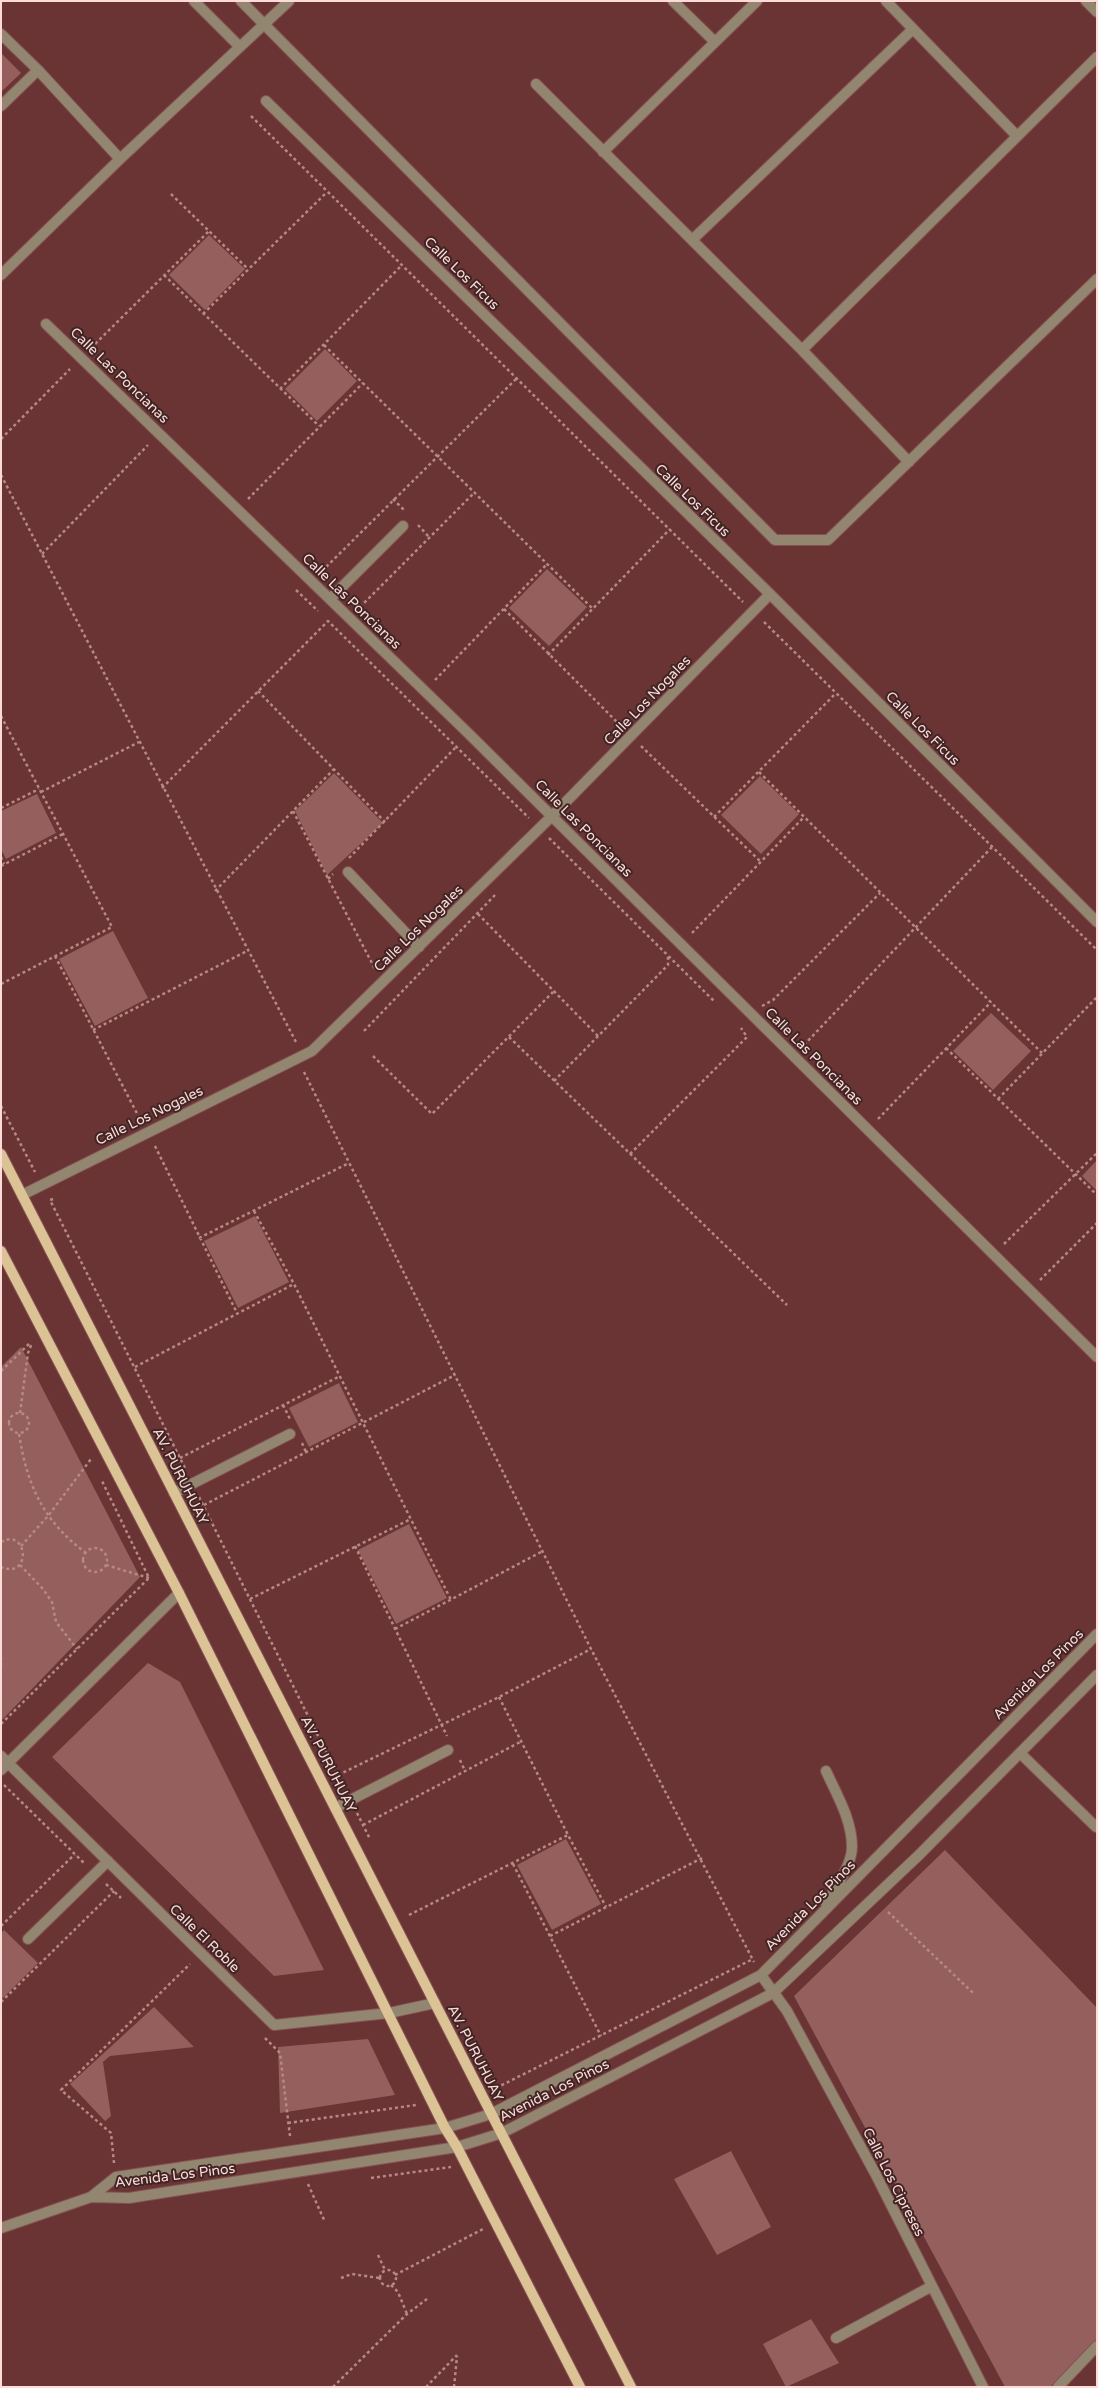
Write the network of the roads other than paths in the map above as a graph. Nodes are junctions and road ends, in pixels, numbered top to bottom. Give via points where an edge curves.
1 (194, 1) edge
2 (241, 1) edge
3 (289, 1) edge
4 (673, 1) edge
5 (756, 1) edge
6 (886, 1) edge
7 (1086, 1) edge
8 (1097, 12) edge
9 (264, 25) junction
10 (913, 29) junction
11 (1, 34) edge
12 (715, 42) junction
13 (240, 47) junction
14 (1097, 57) edge
15 (38, 70) junction
16 (536, 84) dead end
17 (266, 101) dead end
18 (1, 106) edge
19 (1017, 136) junction
20 (603, 152) junction
21 (120, 159) junction
22 (692, 240) junction
23 (1, 275) edge
24 (1097, 279) edge
25 (46, 324) dead end
26 (802, 350) junction
27 (910, 462) junction
28 (403, 526) dead end
29 (770, 594) junction
30 (330, 599) junction
31 (552, 816) junction
32 (346, 868) road end
33 (1097, 922) edge
34 (419, 947) junction
35 (1, 1154) edge
36 (22, 1195) junction
37 (1, 1251) edge
38 (1097, 1357) edge
39 (290, 1434) dead end
40 (174, 1493) junction
41 (179, 1593) junction
42 (1097, 1634) edge
43 (1097, 1675) edge
44 (448, 1750) dead end
45 (1020, 1753) junction
46 (3, 1763) edge
47 (826, 1771) dead end
48 (335, 1808) junction
49 (1096, 1827) edge
50 (108, 1862) junction
51 (816, 1918) junction
52 (28, 1939) dead end
53 (761, 1975) junction
54 (773, 1993) junction
55 (435, 2003) junction
56 (389, 2014) junction
57 (491, 2114) junction
58 (445, 2128) junction
59 (502, 2133) junction
60 (457, 2147) junction
61 (91, 2197) junction
62 (1, 2228) edge
63 (932, 2286) junction
64 (836, 2338) dead end
65 (1097, 2346) edge
66 (580, 2387) edge
67 (631, 2387) edge
68 (983, 2387) edge
69 (1058, 2387) edge

1 - 13 street
2 - 9 street
3 - 9 street
4 - 12 street
5 - 12 street
6 - 10 street
7 - 8 street
9 - 13 street
9 - 27 street via 775,540 828,540
10 - 19 street
10 - 22 street
11 - 15 street
12 - 20 street
13 - 21 street
14 - 19 street
15 - 18 street
15 - 21 street
16 - 20 street
17 - 29 street, Calle Los Ficus
19 - 26 street
20 - 22 street
21 - 23 street
22 - 26 street
24 - 27 street
25 - 30 street, Calle Las Poncianas
26 - 27 street
28 - 30 street
29 - 31 street, Calle Los Nogales
29 - 33 street, Calle Los Ficus
30 - 31 street, Calle Las Poncianas
31 - 34 street, Calle Los Nogales
31 - 38 street, Calle Las Poncianas
32 - 34 street
34 - 36 street, Calle Los Nogales via 312,1051
35 - 36 main road, AV. PURUHUAY
36 - 40 main road, AV. PURUHUAY
37 - 41 main road
39 - 40 street
40 - 48 main road, AV. PURUHUAY
41 - 46 street
41 - 56 main road
42 - 51 street, Avenida Los Pinos
43 - 45 street, Avenida Los Pinos
44 - 48 street
45 - 49 street
45 - 54 street, Avenida Los Pinos via 919,1856
46 - 50 street, Calle El Roble
47 - 51 street via 841,1801 852,1848 844,1874
48 - 55 main road, AV. PURUHUAY
50 - 52 street
50 - 56 street, Calle El Roble via 274,2024
51 - 53 street, Avenida Los Pinos
53 - 54 street, Calle Los Cipreses
53 - 57 street, Avenida Los Pinos
54 - 59 street, Avenida Los Pinos
54 - 63 street, Calle Los Cipreses via 794,2025 876,2176
55 - 56 street, Calle El Roble
55 - 57 main road, AV. PURUHUAY
56 - 58 main road
57 - 58 street, Avenida Los Pinos
57 - 59 main road, AV. PURUHUAY
58 - 60 main road
58 - 61 street, Avenida Los Pinos via 116,2177
59 - 60 street, Avenida Los Pinos
59 - 67 main road, AV. PURUHUAY
60 - 61 street, Avenida Los Pinos via 129,2198
60 - 66 main road
61 - 62 street
63 - 64 street
63 - 68 street, Calle Los Cipreses
65 - 69 street

